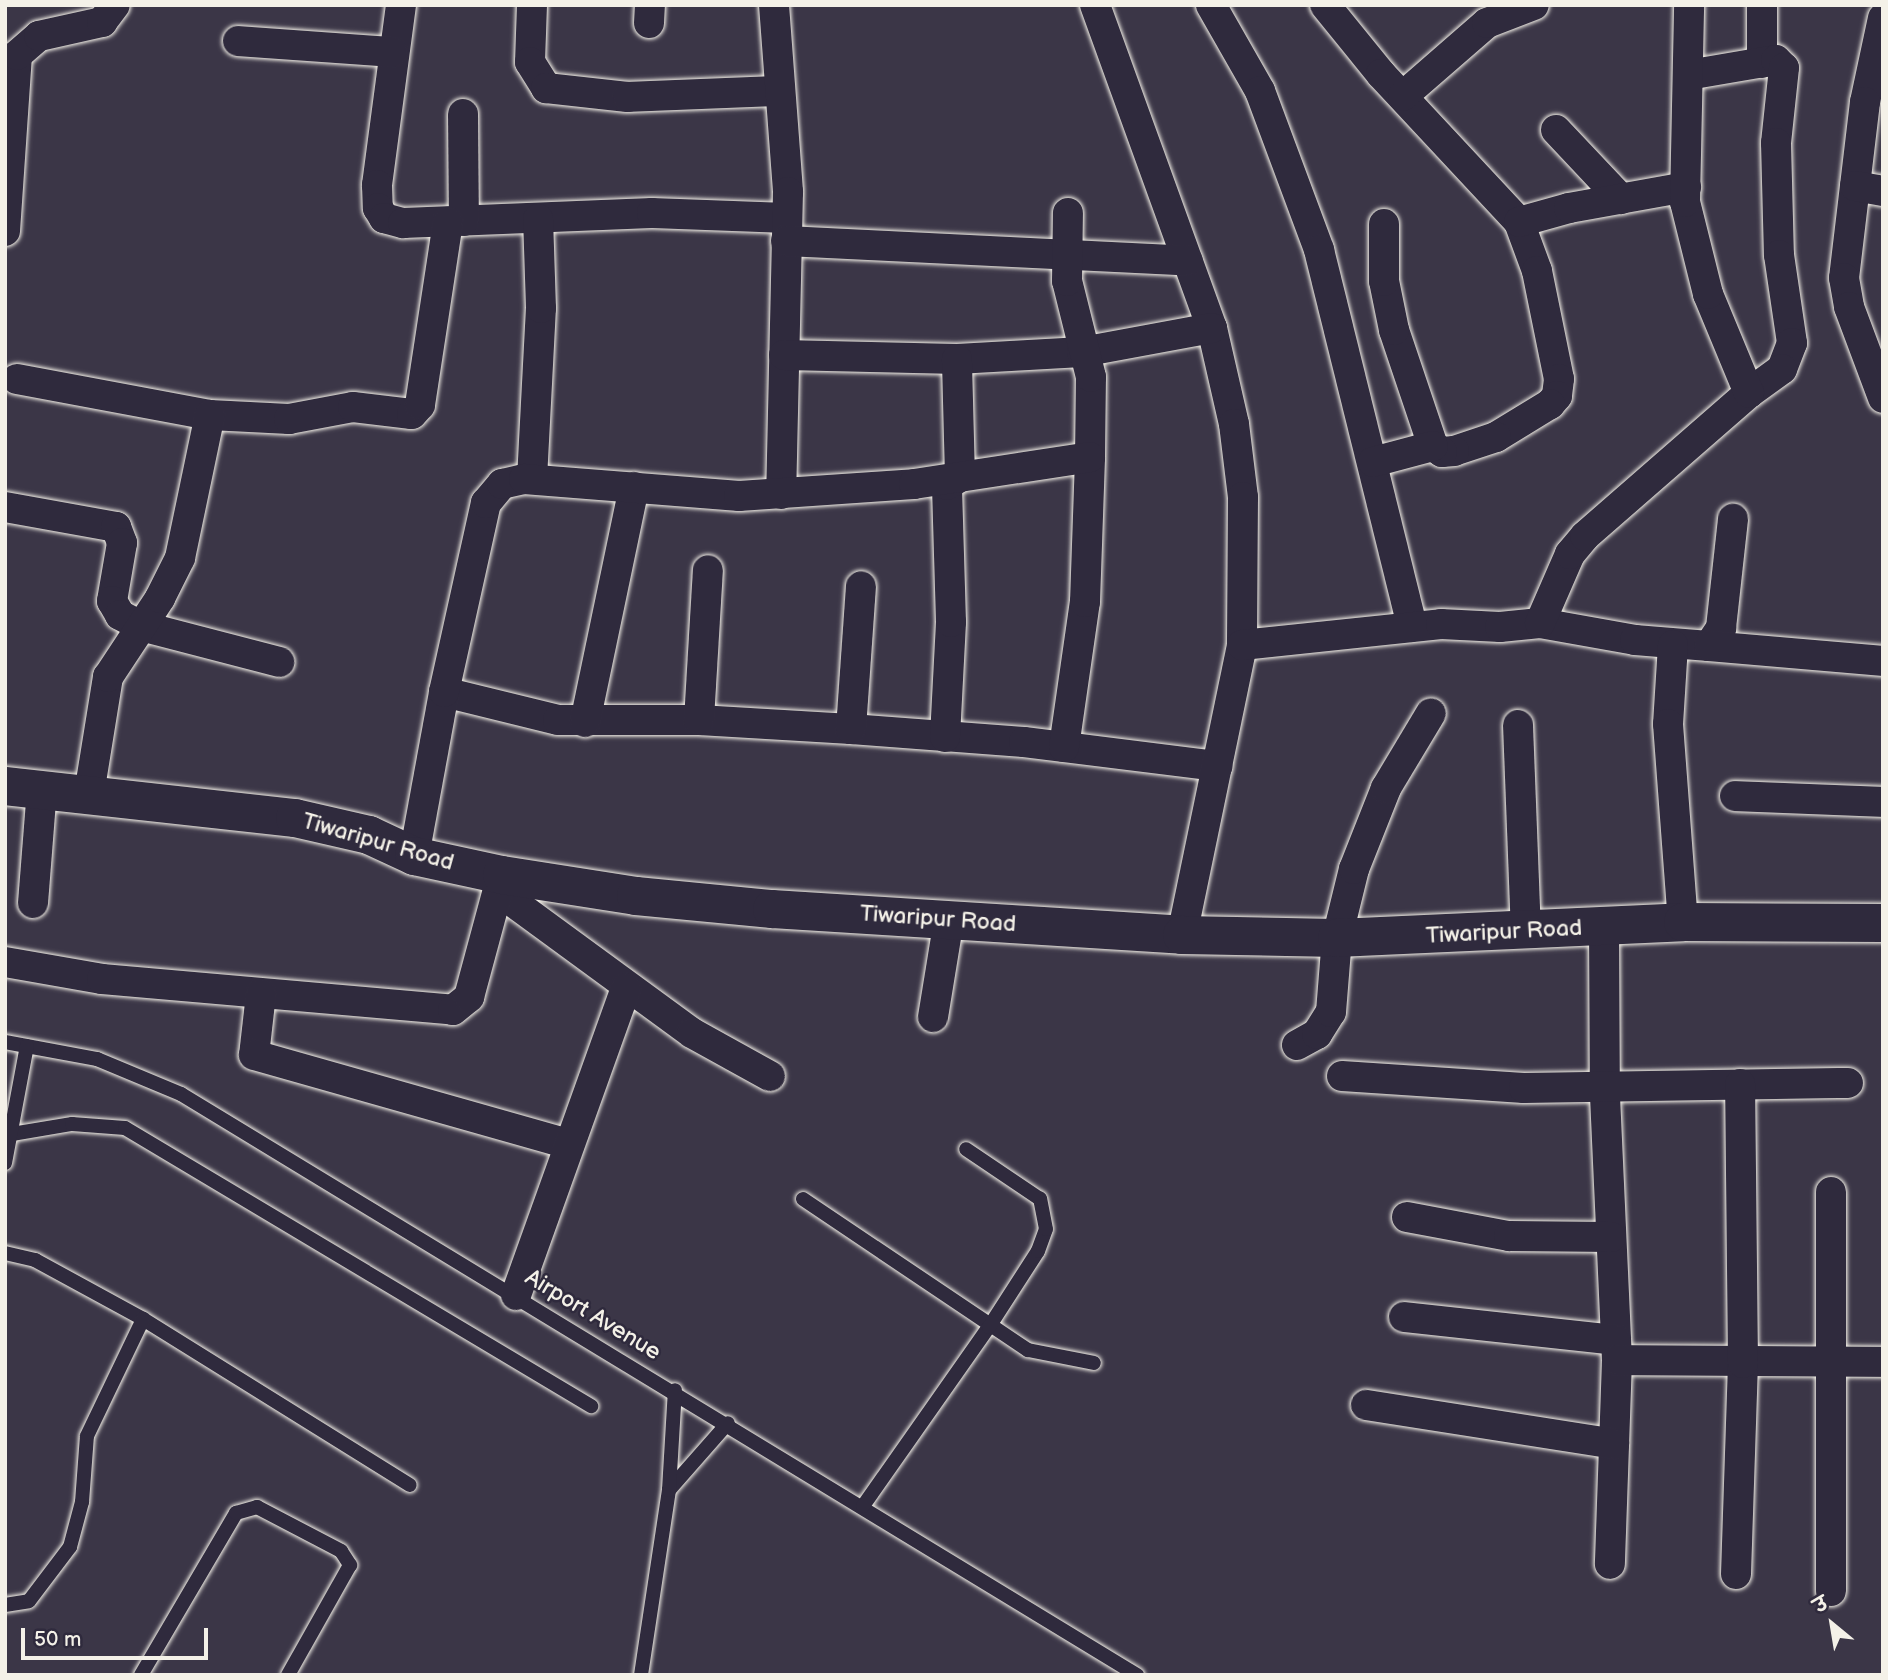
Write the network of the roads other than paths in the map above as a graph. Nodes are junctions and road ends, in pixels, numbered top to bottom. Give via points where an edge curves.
1 (115, 5) edge
2 (401, 5) edge
3 (532, 5) edge
4 (774, 5) edge
5 (1095, 5) edge
6 (1211, 5) edge
7 (1325, 5) edge
8 (1534, 5) edge
9 (1689, 5) edge
10 (1762, 5) edge
11 (1495, 11) edge
12 (1883, 18) edge
13 (238, 41) dead end
14 (393, 52) junction
15 (1762, 63) junction
16 (1688, 75) junction
17 (780, 91) junction
18 (1403, 96) junction
19 (463, 114) dead end
20 (1556, 130) dead end
21 (1686, 187) junction
22 (1869, 188) edge
23 (1621, 199) junction
24 (1068, 213) dead end
25 (538, 219) junction
26 (456, 222) junction
27 (1520, 222) junction
28 (1384, 224) dead end
29 (5, 230) edge
30 (786, 230) junction
31 (1068, 252) junction
32 (1188, 261) junction
33 (1212, 328) junction
34 (1082, 352) junction
35 (784, 355) junction
36 (957, 359) junction
37 (17, 379) dead end
38 (1749, 393) junction
39 (1883, 398) edge
40 (211, 415) junction
41 (1433, 446) junction
42 (1090, 457) junction
43 (1373, 462) junction
44 (960, 477) junction
45 (532, 479) junction
46 (634, 487) junction
47 (781, 494) junction
48 (5, 508) edge
49 (1733, 519) dead end
50 (708, 570) dead end
51 (861, 586) dead end
52 (1540, 623) junction
53 (141, 626) junction
54 (1412, 628) junction
55 (1242, 645) junction
56 (1673, 645) junction
57 (1709, 646) junction
58 (1883, 661) edge
59 (279, 662) dead end
60 (444, 692) junction
61 (1431, 713) dead end
62 (699, 720) junction
63 (584, 722) junction
64 (1518, 726) dead end
65 (851, 729) junction
66 (945, 737) junction
67 (1064, 747) junction
68 (1218, 766) junction
69 (24, 787) edge
70 (89, 794) junction
71 (1735, 796) dead end
72 (1883, 802) edge
73 (414, 856) junction
74 (500, 883) junction
75 (33, 903) dead end
76 (949, 919) junction
77 (1683, 922) junction
78 (1883, 923) edge
79 (1604, 926) junction
80 (1526, 933) junction
81 (1182, 935) junction
82 (1337, 938) junction
83 (5, 962) edge
84 (626, 988) junction
85 (261, 994) junction
86 (933, 1017) dead end
87 (5, 1042) edge
88 (1297, 1045) dead end
89 (27, 1046) junction
90 (770, 1076) dead end
91 (1342, 1076) dead end
92 (1849, 1083) dead end
93 (1740, 1084) junction
94 (1604, 1086) junction
95 (12, 1134) junction
96 (568, 1144) junction
97 (966, 1149) dead end
98 (5, 1163) edge
99 (1831, 1192) dead end
100 (803, 1199) dead end
101 (1407, 1217) dead end
102 (1611, 1237) junction
103 (5, 1253) edge
104 (516, 1296) junction
105 (1404, 1317) dead end
106 (143, 1319) junction
107 (989, 1326) junction
108 (1616, 1350) junction
109 (1883, 1362) edge
110 (1094, 1363) dead end
111 (1743, 1363) junction
112 (1829, 1364) junction
113 (675, 1390) junction
114 (1366, 1405) dead end
115 (591, 1406) dead end
116 (728, 1423) junction
117 (1614, 1444) junction
118 (410, 1485) dead end
119 (669, 1490) junction
120 (863, 1506) junction
121 (1610, 1564) dead end
122 (1736, 1574) dead end
123 (1830, 1591) dead end
124 (5, 1605) edge
125 (141, 1675) edge
126 (288, 1675) edge
127 (641, 1675) edge
128 (1137, 1675) edge

1 - 29 street via 102,22 39,36 17,55
2 - 14 street
3 - 17 street via 530,62 546,88 628,97
4 - 17 street
5 - 32 street
6 - 43 street via 1260,91 1315,238
7 - 18 street
8 - 11 street
9 - 16 street
10 - 15 street
11 - 18 street
12 - 22 street via 1865,102
13 - 14 street
14 - 26 street via 377,208 391,222
15 - 16 street
15 - 38 street via 1776,60 1784,68 1776,143 1779,255 1792,343 1782,369
16 - 21 street
17 - 30 street
18 - 27 street
19 - 26 street
20 - 23 street
21 - 23 street
21 - 38 street via 1708,294
22 - 39 street via 1844,278 1849,307
23 - 27 street
24 - 31 street
25 - 26 street
25 - 30 street via 653,213
25 - 45 street via 541,309
26 - 40 street via 416,412 407,415 353,407 289,419
27 - 41 street via 1537,271 1559,379 1557,396 1496,437 1442,453
28 - 41 street via 1384,281
30 - 31 street
30 - 35 street
31 - 32 street
31 - 34 street via 1070,306
32 - 33 street
33 - 34 street
33 - 55 street via 1234,424 1243,497
34 - 36 street
34 - 42 street via 1091,377
35 - 36 street
35 - 47 street
36 - 44 street
37 - 40 street
38 - 52 street via 1586,536 1570,554
40 - 53 street via 180,558
41 - 43 street
42 - 44 street
42 - 67 street via 1085,602
43 - 54 street
44 - 47 street
44 - 66 street via 947,485 951,622
45 - 46 street
45 - 60 street via 502,484 486,503
46 - 47 street via 739,496
46 - 63 street
48 - 53 street via 116,527 122,543 112,601 120,615
49 - 57 street via 1721,628
50 - 62 street
51 - 65 street
52 - 54 street
52 - 56 street
53 - 59 street
53 - 70 street via 108,677
54 - 55 street
55 - 68 street
56 - 57 street
56 - 77 street via 1668,724
57 - 58 street
60 - 63 street
60 - 73 street
61 - 82 street via 1368,828
62 - 63 street
62 - 65 street
64 - 80 street
65 - 66 street
66 - 67 street
67 - 68 street
68 - 81 street
69 - 70 street, Tiwaripur Road
69 - 75 street
70 - 73 street, Tiwaripur Road via 295,818 369,835
71 - 72 street
73 - 74 street, Tiwaripur Road
74 - 76 street, Tiwaripur Road
74 - 84 street
74 - 85 street via 469,997 453,1010 356,998
76 - 81 street, Tiwaripur Road
76 - 86 street
77 - 78 street, Tiwaripur Road
77 - 79 street, Tiwaripur Road
79 - 80 street, Tiwaripur Road
79 - 94 street
80 - 82 street, Tiwaripur Road
81 - 82 street, Tiwaripur Road
82 - 88 street via 1331,1012 1317,1034
83 - 85 street via 102,979
84 - 90 street via 692,1033
84 - 96 street
85 - 96 street via 254,1055
87 - 89 lane, Airport Avenue
89 - 95 lane
89 - 104 lane, Airport Avenue via 97,1059 181,1094
91 - 94 street via 1524,1088
92 - 93 street
93 - 94 street
93 - 111 street
94 - 102 street
95 - 98 lane
95 - 115 lane via 72,1124 125,1128
96 - 104 street
97 - 107 lane via 1027,1188 1045,1210 1046,1230 1038,1251
99 - 112 street
100 - 107 lane
101 - 102 street via 1509,1236
102 - 108 street
103 - 106 lane via 34,1260
104 - 113 lane, Airport Avenue
105 - 108 street
106 - 118 lane
106 - 124 lane via 87,1436 82,1502 70,1546 29,1601
107 - 110 lane via 1028,1350
107 - 120 lane
108 - 111 street
108 - 117 street
109 - 112 street
111 - 112 street
111 - 122 street
112 - 123 street
113 - 116 lane, Airport Avenue
113 - 119 lane
114 - 117 street
116 - 119 lane
116 - 120 lane, Airport Avenue
117 - 121 street
119 - 127 lane
120 - 128 lane, Airport Avenue
125 - 126 lane via 236,1513 257,1507 341,1551 350,1565

